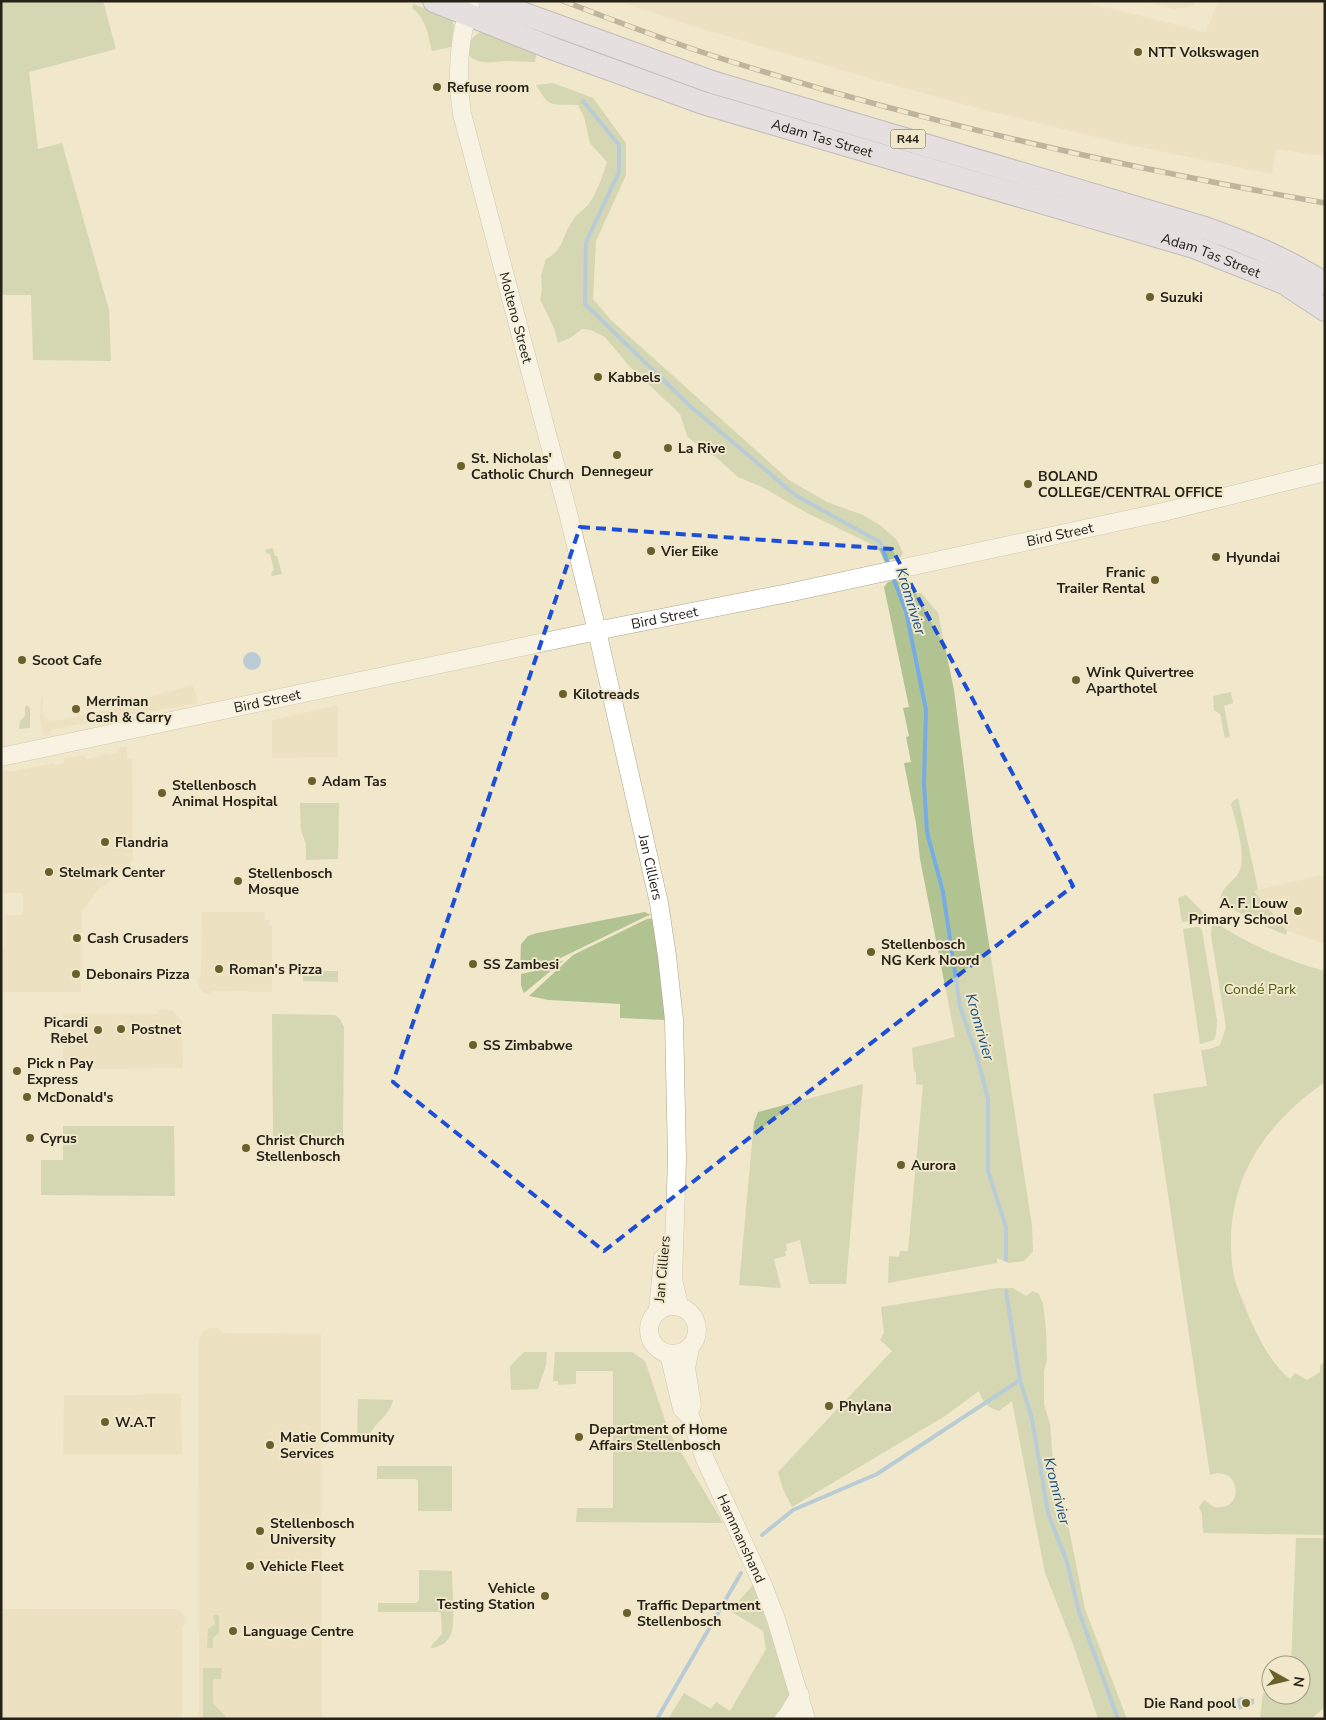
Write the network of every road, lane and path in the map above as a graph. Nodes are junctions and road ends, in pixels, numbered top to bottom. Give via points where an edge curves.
1 (434, 1) edge
2 (489, 1) edge
3 (468, 8) edge
4 (1159, 225) junction
5 (1325, 284) edge
6 (1325, 310) edge
7 (1325, 472) edge
8 (597, 631) junction
9 (1, 757) edge
10 (676, 1108) junction
11 (680, 1306) junction
12 (658, 1310) junction
13 (690, 1348) junction
14 (669, 1354) junction
15 (690, 1416) junction
16 (800, 1695) junction
17 (784, 1719) edge
18 (806, 1719) edge

1 - 3 main road, Adam Tas Street / R44
2 - 4 main road, Adam Tas Street / R44 via 712,82
3 - 4 main road, Adam Tas Street / R44 via 554,49 703,102
3 - 8 street, Molteno Street via 459,56 462,114
4 - 5 main road, Adam Tas Street / R44 via 1205,228 1254,246 1301,268
4 - 6 main road, Adam Tas Street / R44 via 1225,259 1284,284
7 - 8 street, Bird Street via 1188,506
8 - 9 street, Bird Street
8 - 10 street, Jan Cilliers via 659,903 672,1001
10 - 11 street, Jan Cilliers via 673,1279
10 - 12 street, Jan Cilliers
11 - 12 street
11 - 13 street via 690,1312 697,1326 697,1336
12 - 14 street via 650,1322 649,1333 654,1344
13 - 14 street
13 - 15 street, Hammanshand via 686,1368 692,1403
14 - 15 street, Hammanshand via 682,1409
15 - 16 street, Hammanshand via 705,1459 762,1583
16 - 17 street
16 - 18 street, Hammanshand

